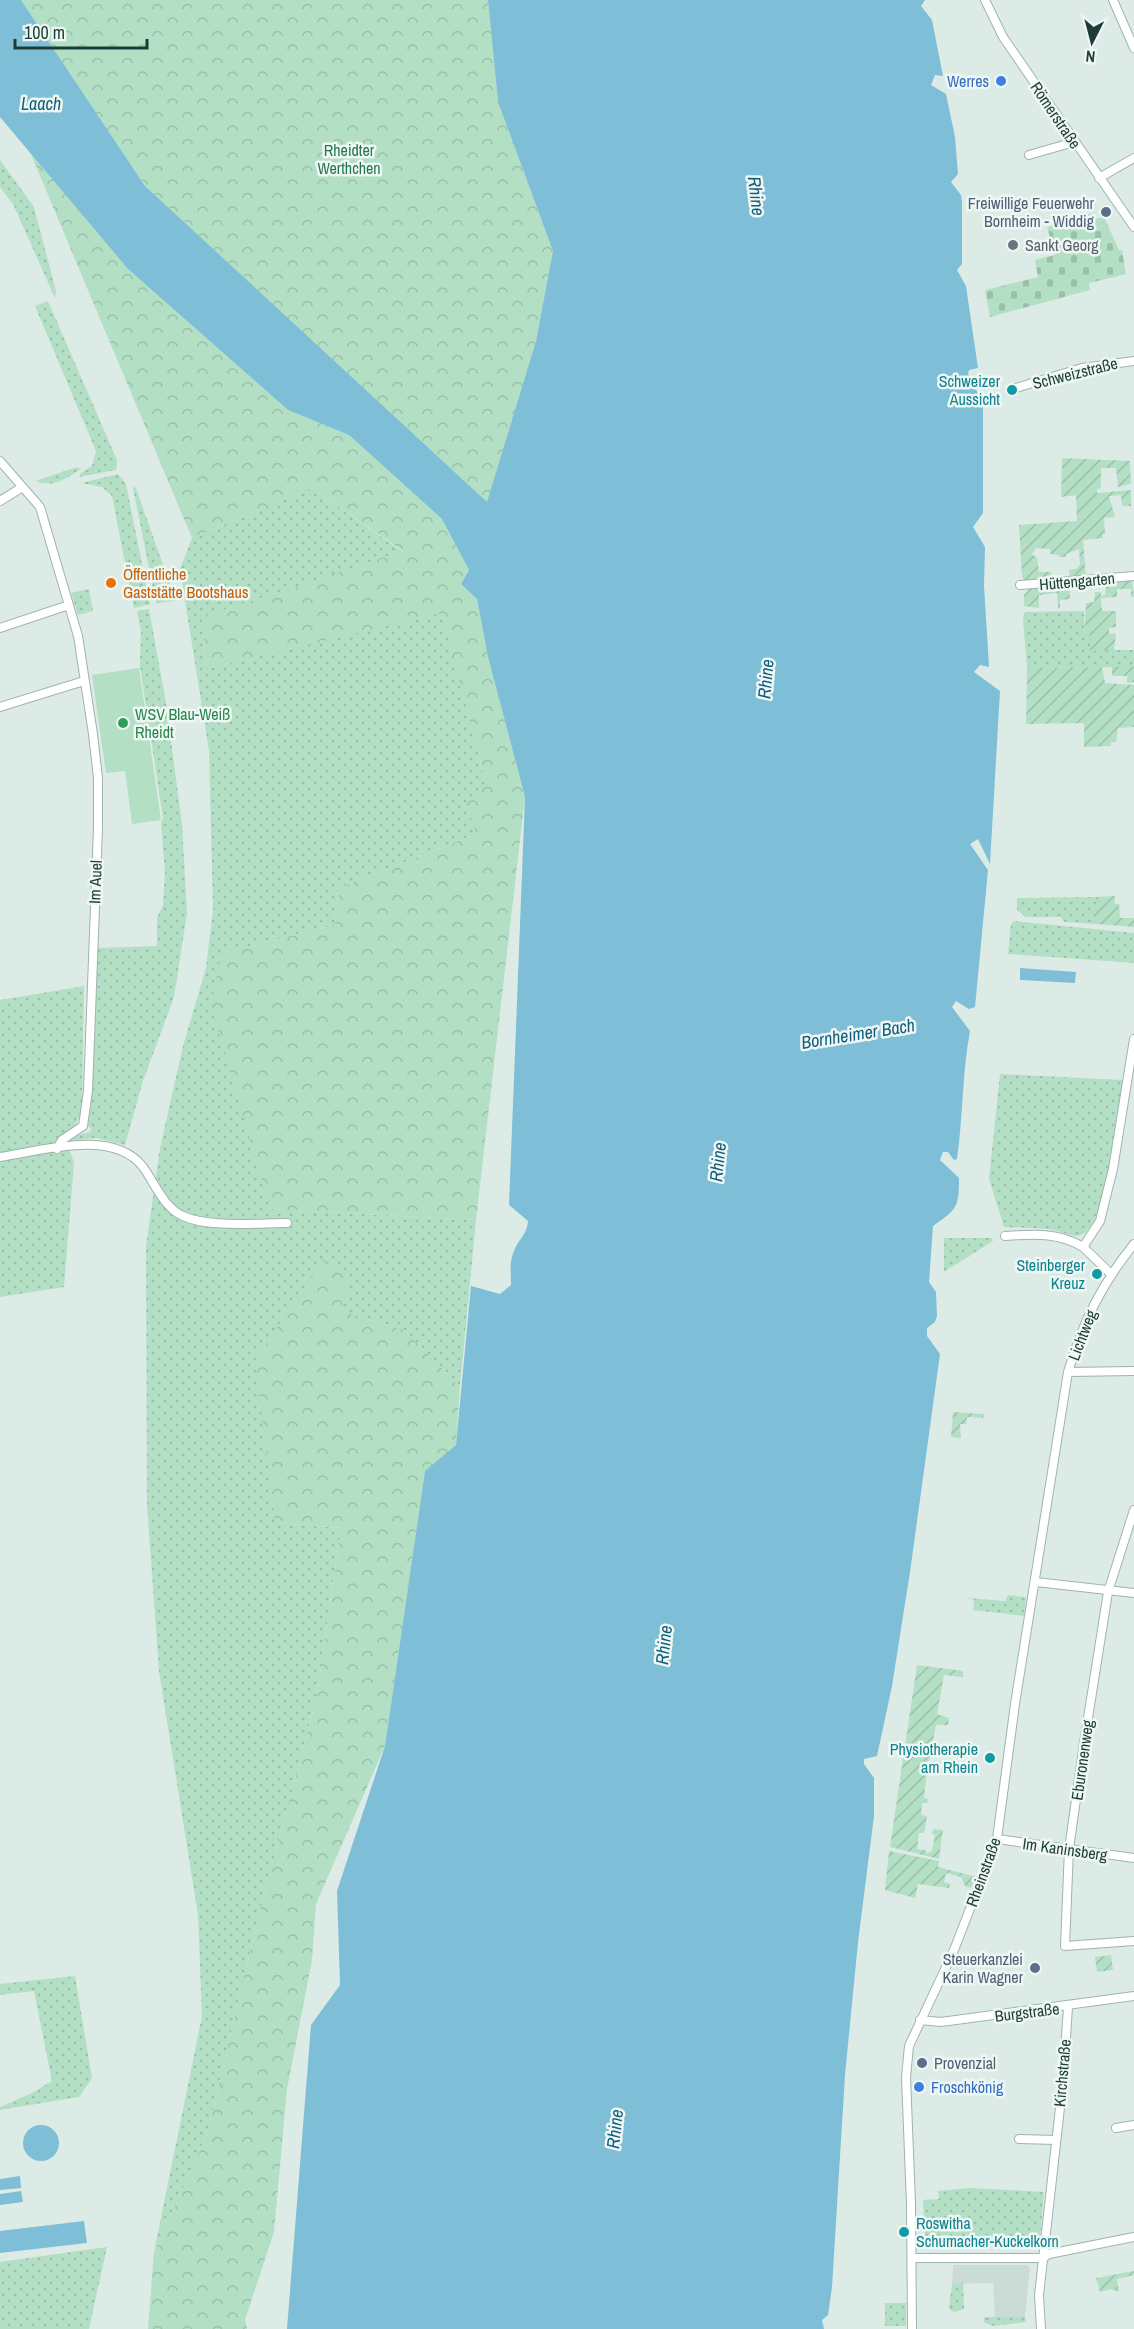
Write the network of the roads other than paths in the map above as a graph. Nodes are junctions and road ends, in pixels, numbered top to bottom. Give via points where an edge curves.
1 (985, 0) edge
2 (1113, 0) edge
3 (1134, 48) edge
4 (1074, 142) junction
5 (1029, 155) dead end
6 (1134, 158) edge
7 (1099, 178) junction
8 (1134, 226) edge
9 (1134, 361) edge
10 (1016, 388) dead end
11 (0, 461) edge
12 (21, 488) junction
13 (0, 501) edge
14 (1134, 576) edge
15 (1020, 585) dead end
16 (69, 605) junction
17 (0, 628) edge
18 (84, 681) junction
19 (0, 707) edge
20 (1134, 1040) edge
21 (57, 1149) junction
22 (0, 1157) edge
23 (287, 1223) dead end
24 (1005, 1236) dead end
25 (1134, 1244) edge
26 (1083, 1246) junction
27 (1110, 1274) junction
28 (1134, 1371) edge
29 (1068, 1372) junction
30 (1134, 1510) edge
31 (1036, 1582) junction
32 (1108, 1592) junction
33 (1134, 1593) edge
34 (997, 1839) junction
35 (1069, 1849) junction
36 (1134, 1858) edge
37 (1134, 1941) edge
38 (1134, 1996) edge
39 (1068, 2007) junction
40 (920, 2020) junction
41 (1134, 2124) edge
42 (1116, 2128) dead end
43 (1018, 2139) dead end
44 (1056, 2140) junction
45 (1134, 2236) edge
46 (912, 2258) junction
47 (1043, 2258) junction
48 (912, 2329) edge
49 (1041, 2329) edge

1 - 4 street, Römerstraße via 1003,38
2 - 3 street
4 - 5 street
4 - 7 street, Römerstraße
6 - 7 street
7 - 8 street, Römerstraße
9 - 10 street, Schweizstraße via 1082,368
11 - 12 street, Im Auel
12 - 13 street
12 - 16 street, Im Auel via 38,502
14 - 15 street, Hüttengarten
16 - 17 street
16 - 18 street, Im Auel
18 - 19 street
18 - 21 street, Im Auel via 98,778 88,1091 83,1126 62,1140
20 - 26 street via 1113,1169 1100,1221
21 - 22 street
21 - 23 street via 97,1144 127,1152 181,1216 204,1222
24 - 26 street via 1064,1237
25 - 27 street, Lichtweg
26 - 27 street
27 - 29 street, Lichtweg via 1082,1327
28 - 29 street, Lichtweg
29 - 31 street, Rheinstraße
30 - 32 street, Eburonenweg
31 - 32 street
31 - 34 street, Rheinstraße
32 - 33 street
32 - 35 street, Eburonenweg
34 - 35 street, Im Kaninsberg
34 - 40 street, Rheinstraße via 954,1950
35 - 36 street, Im Kaninsberg
35 - 37 street, Eburonenweg via 1065,1946
38 - 39 street, Burgstraße
39 - 40 street, Burgstraße via 941,2022
39 - 44 street, Kirchstraße
40 - 46 street, Rheinstraße via 909,2046 906,2077
41 - 42 street
43 - 44 street
44 - 47 street, Kirchstraße
45 - 47 street
46 - 47 street
46 - 48 street, Rheinstraße
47 - 49 street, Kirchstraße via 1038,2305

